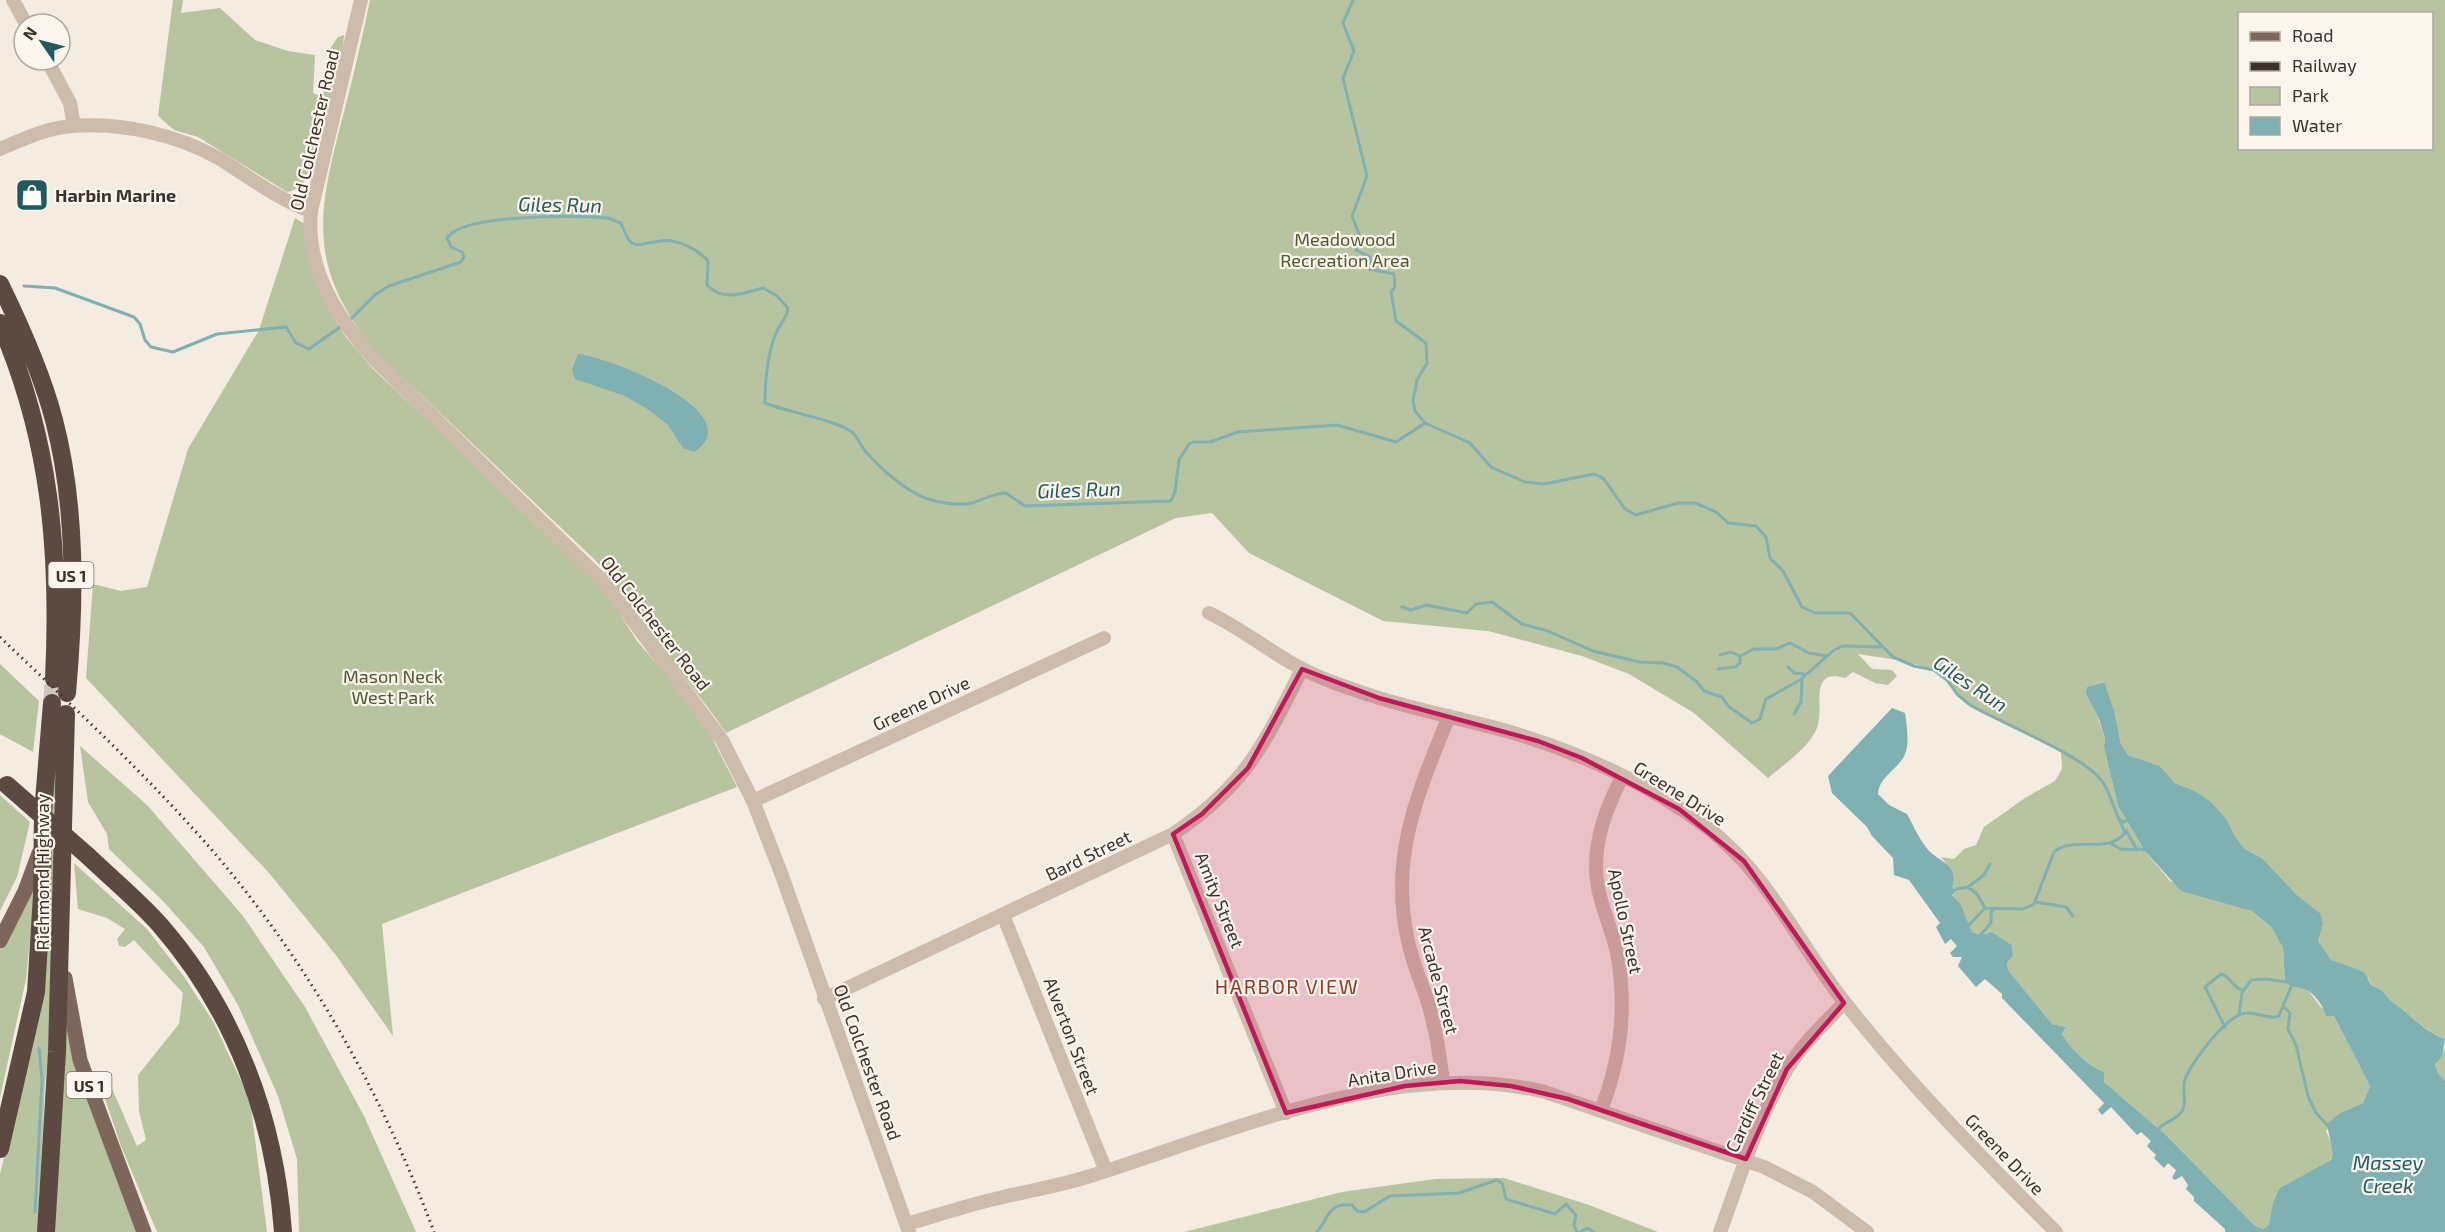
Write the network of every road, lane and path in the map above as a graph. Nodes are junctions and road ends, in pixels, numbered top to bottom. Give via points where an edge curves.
1 (362, 0) edge
2 (53, 72) edge
3 (74, 126) junction
4 (0, 149) edge
5 (311, 211) junction
6 (0, 284) edge
7 (0, 323) edge
8 (1209, 613) dead end
9 (1104, 638) dead end
10 (1302, 669) junction
11 (54, 679) tunnel mouth
12 (62, 704) junction
13 (1449, 716) junction
14 (1622, 777) junction
15 (2, 781) edge
16 (753, 801) junction
17 (1173, 834) junction
18 (42, 841) junction
19 (1003, 915) junction
20 (60, 931) junction
21 (0, 941) edge
22 (824, 999) junction
23 (1845, 1003) junction
24 (1443, 1082) junction
25 (1601, 1110) junction
26 (1286, 1113) junction
27 (0, 1149) edge
28 (1746, 1160) junction
29 (1106, 1171) junction
30 (908, 1228) edge
31 (46, 1232) edge
32 (144, 1232) edge
33 (283, 1232) edge
34 (1720, 1232) edge
35 (1867, 1232) edge
36 (2056, 1232) edge

1 - 5 street, Old Colchester Road
2 - 3 street via 70,103
3 - 4 street
3 - 5 street via 138,130 182,142
5 - 16 street, Old Colchester Road via 317,269 328,296 352,333 377,362 605,583 722,740
6 - 12 highway, Richmond Highway / US 1 via 54,418 69,496 72,639
7 - 11 highway, US 1 via 37,433 48,483 55,556
8 - 10 street, Greene Drive
9 - 16 street, Greene Drive
10 - 13 street, Greene Drive via 1354,690
10 - 17 street, Bard Street via 1270,735 1248,768 1202,814
12 - 18 highway, Richmond Highway / US 1
12 - 20 highway, Richmond Highway / US 1
13 - 14 street, Greene Drive via 1538,741
13 - 24 street, Arcade Street via 1412,810 1402,875 1407,936 1435,1029
14 - 23 street, Greene Drive via 1707,828 1744,861
14 - 25 street, Apollo Street via 1605,813 1596,850 1597,884 1617,952 1622,1005 1618,1057
15 - 33 highway, bridge via 140,904 177,945 224,1019 249,1072 268,1132
16 - 22 street, Old Colchester Road
17 - 19 street, Bard Street
17 - 26 street, Amity Street
18 - 21 main road, Richmond Highway / US 1 via 25,891
18 - 27 highway via 36,992
19 - 22 street, Bard Street
19 - 29 street, Alverton Street
20 - 31 highway
20 - 32 main road, Richmond Highway / US 1 via 80,1060
22 - 30 street, Old Colchester Road
23 - 28 street, Cardiff Street via 1787,1069
23 - 36 street, Greene Drive via 1953,1126
24 - 25 street, Anita Drive via 1520,1087
24 - 26 street, Anita Drive via 1369,1093
25 - 28 street, Anita Drive
26 - 29 street, Anita Drive
28 - 34 street, Cardiff Street
28 - 35 street, Anita Drive via 1813,1192
29 - 30 street, Anita Drive

